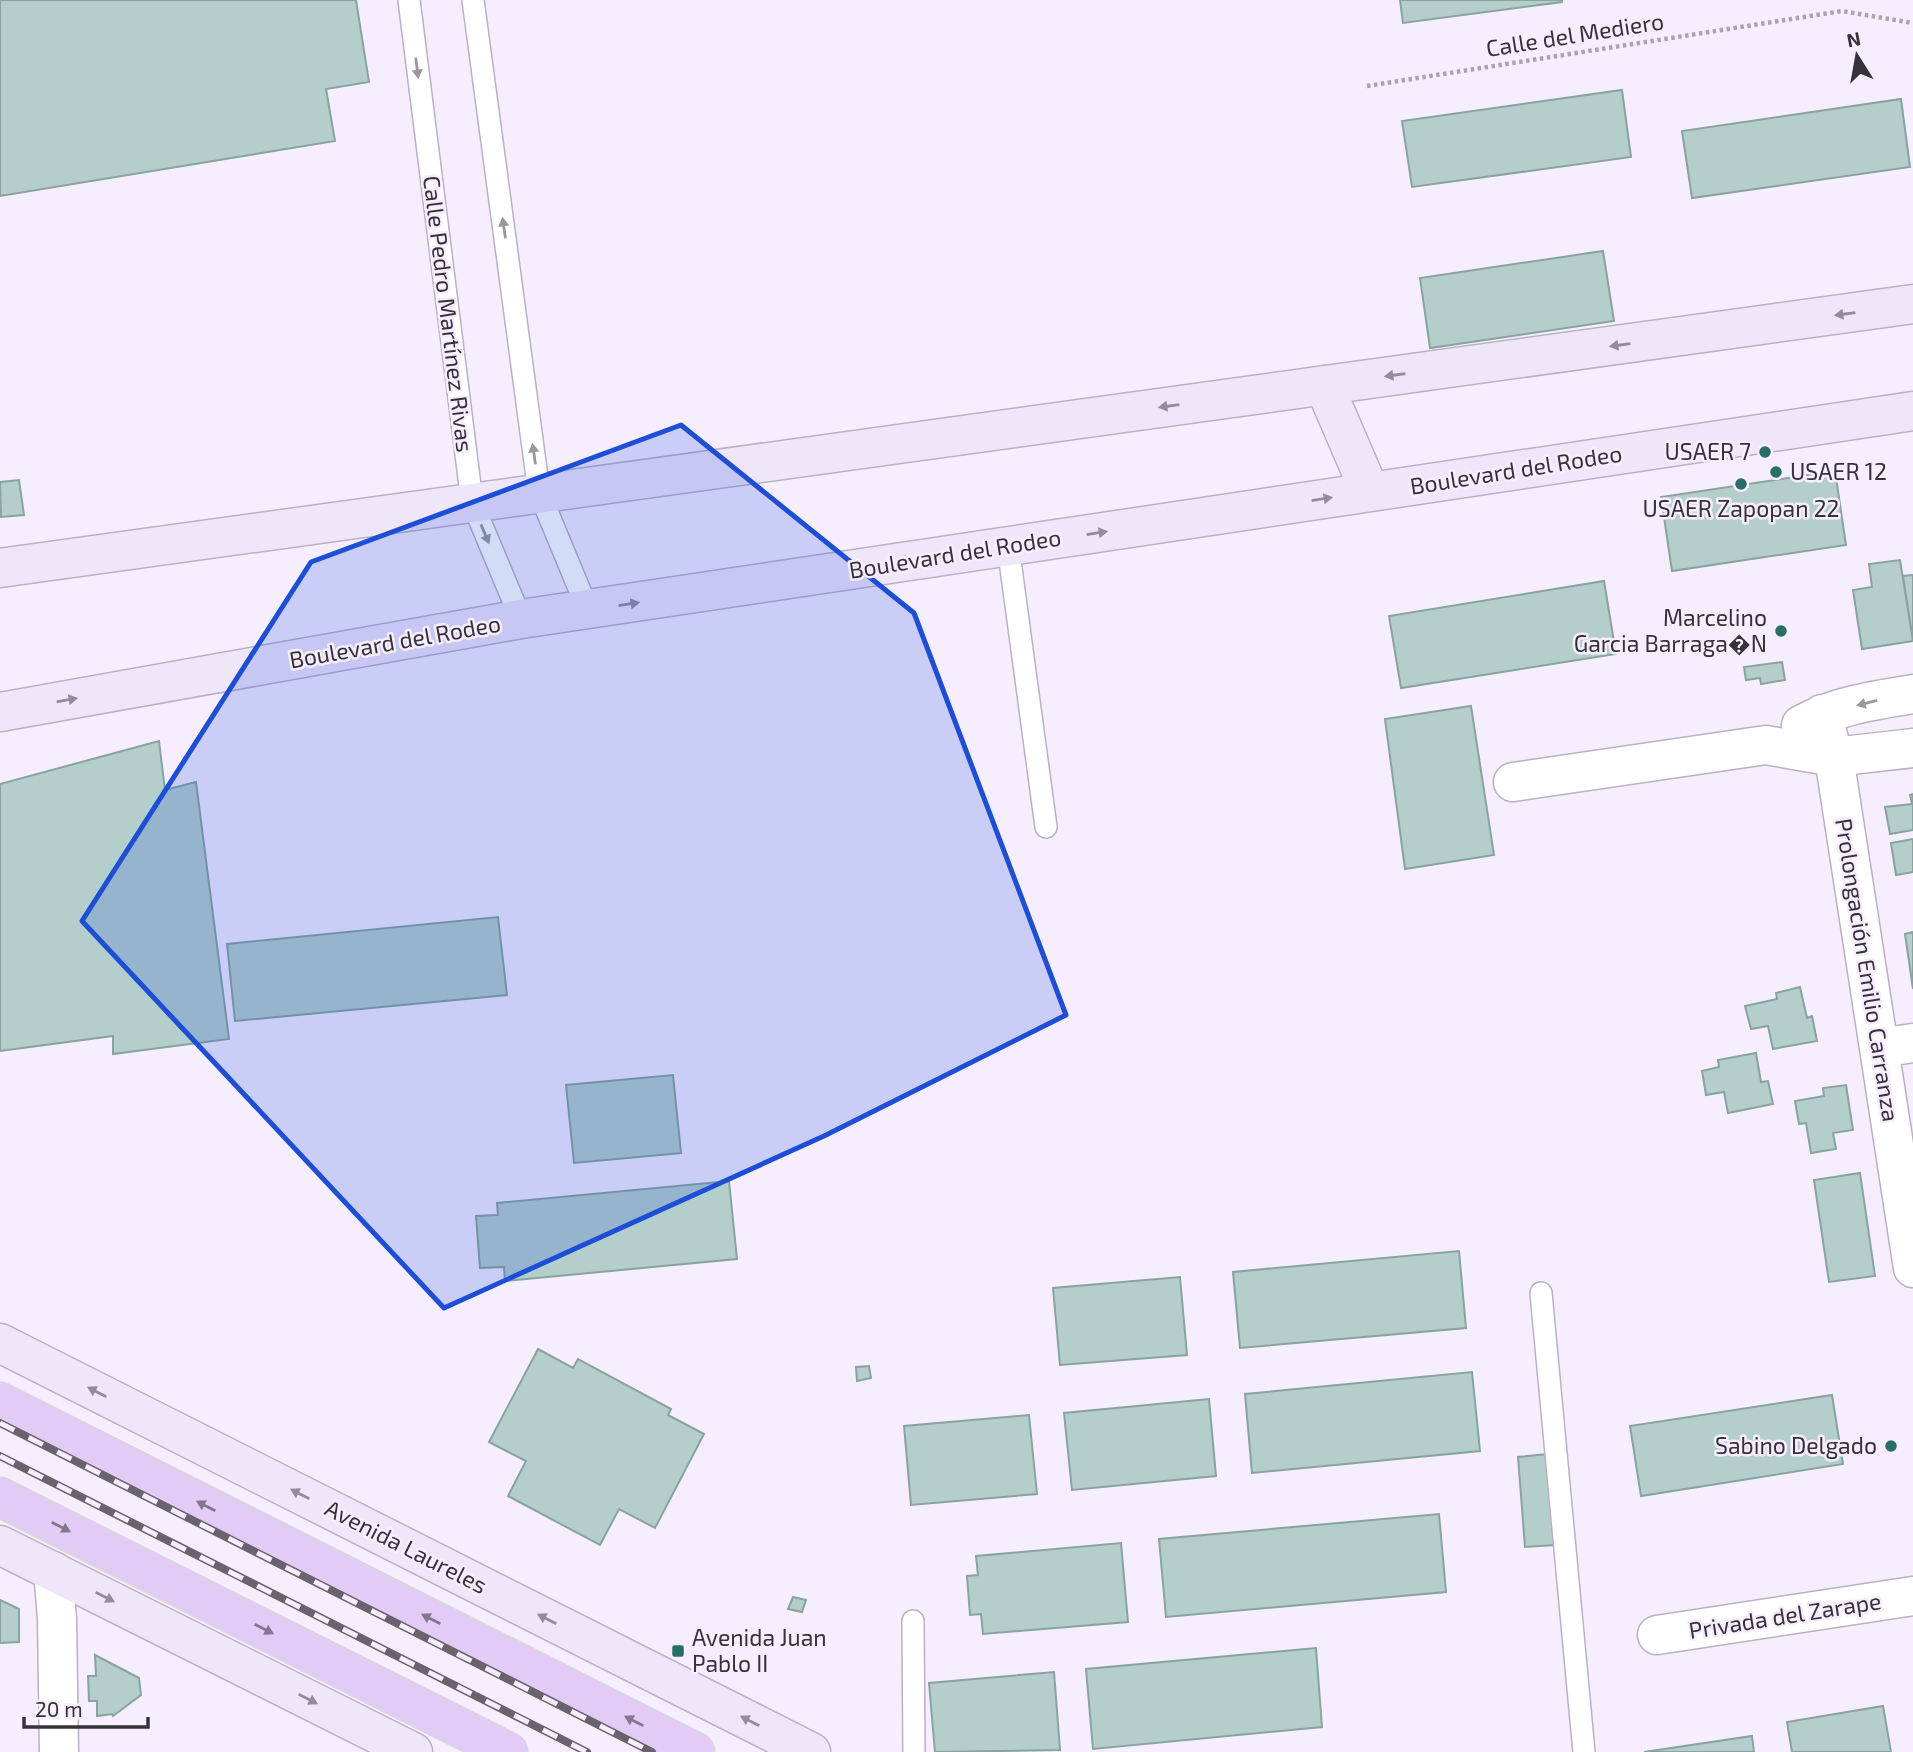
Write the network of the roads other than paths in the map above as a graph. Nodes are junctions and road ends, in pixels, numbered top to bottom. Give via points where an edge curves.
1 (409, 0) edge
2 (473, 0) edge
3 (1913, 304) edge
4 (1324, 385) junction
5 (1913, 411) edge
6 (539, 492) junction
7 (1370, 492) junction
8 (472, 502) junction
9 (1008, 546) junction
10 (0, 568) edge
11 (588, 610) junction
12 (521, 619) junction
13 (1913, 694) edge
14 (0, 712) edge
15 (1822, 714) junction
16 (1766, 745) junction
17 (1913, 748) edge
18 (1833, 757) junction
19 (1513, 782) dead end
20 (1046, 827) dead end
21 (1896, 1046) edge
22 (1913, 1269) edge
23 (1541, 1293) dead end
24 (0, 1342) edge
25 (0, 1402) edge
26 (0, 1497) edge
27 (0, 1545) edge
28 (53, 1572) junction
29 (1913, 1596) edge
30 (913, 1621) dead end
31 (1657, 1635) dead end
32 (394, 1695) junction
33 (59, 1752) edge
34 (413, 1752) edge
35 (456, 1752) edge
36 (508, 1752) edge
37 (695, 1752) edge
38 (811, 1752) edge
39 (914, 1752) edge
40 (1584, 1752) edge

1 -> 8 lane, Calle Pedro Martínez Rivas
6 -> 2 lane
3 -> 4 street
4 -> 6 street
4 - 7 street
5 - 7 street, Boulevard del Rodeo
6 - 8 street
6 - 11 lane
9 -> 7 street, Boulevard del Rodeo
8 - 10 street
8 -> 12 lane, Calle Pedro Martínez Rivas
11 -> 9 street, Boulevard del Rodeo
9 - 20 lane
11 - 12 street, Boulevard del Rodeo
14 -> 12 street, Boulevard del Rodeo
13 -> 15 street
15 - 16 street
15 - 18 street, Prolongación Emilio Carranza
16 - 18 street
16 - 19 street
17 - 18 street
18 - 21 street, Prolongación Emilio Carranza
21 - 22 street, Prolongación Emilio Carranza
23 - 40 lane
38 -> 24 street, Avenida Laureles
37 -> 25 main road
26 -> 32 main road
27 - 28 street
28 - 33 street
28 -> 34 street
29 - 31 street, Privada del Zarape
30 - 39 lane
32 - 35 main road
32 - 36 main road

